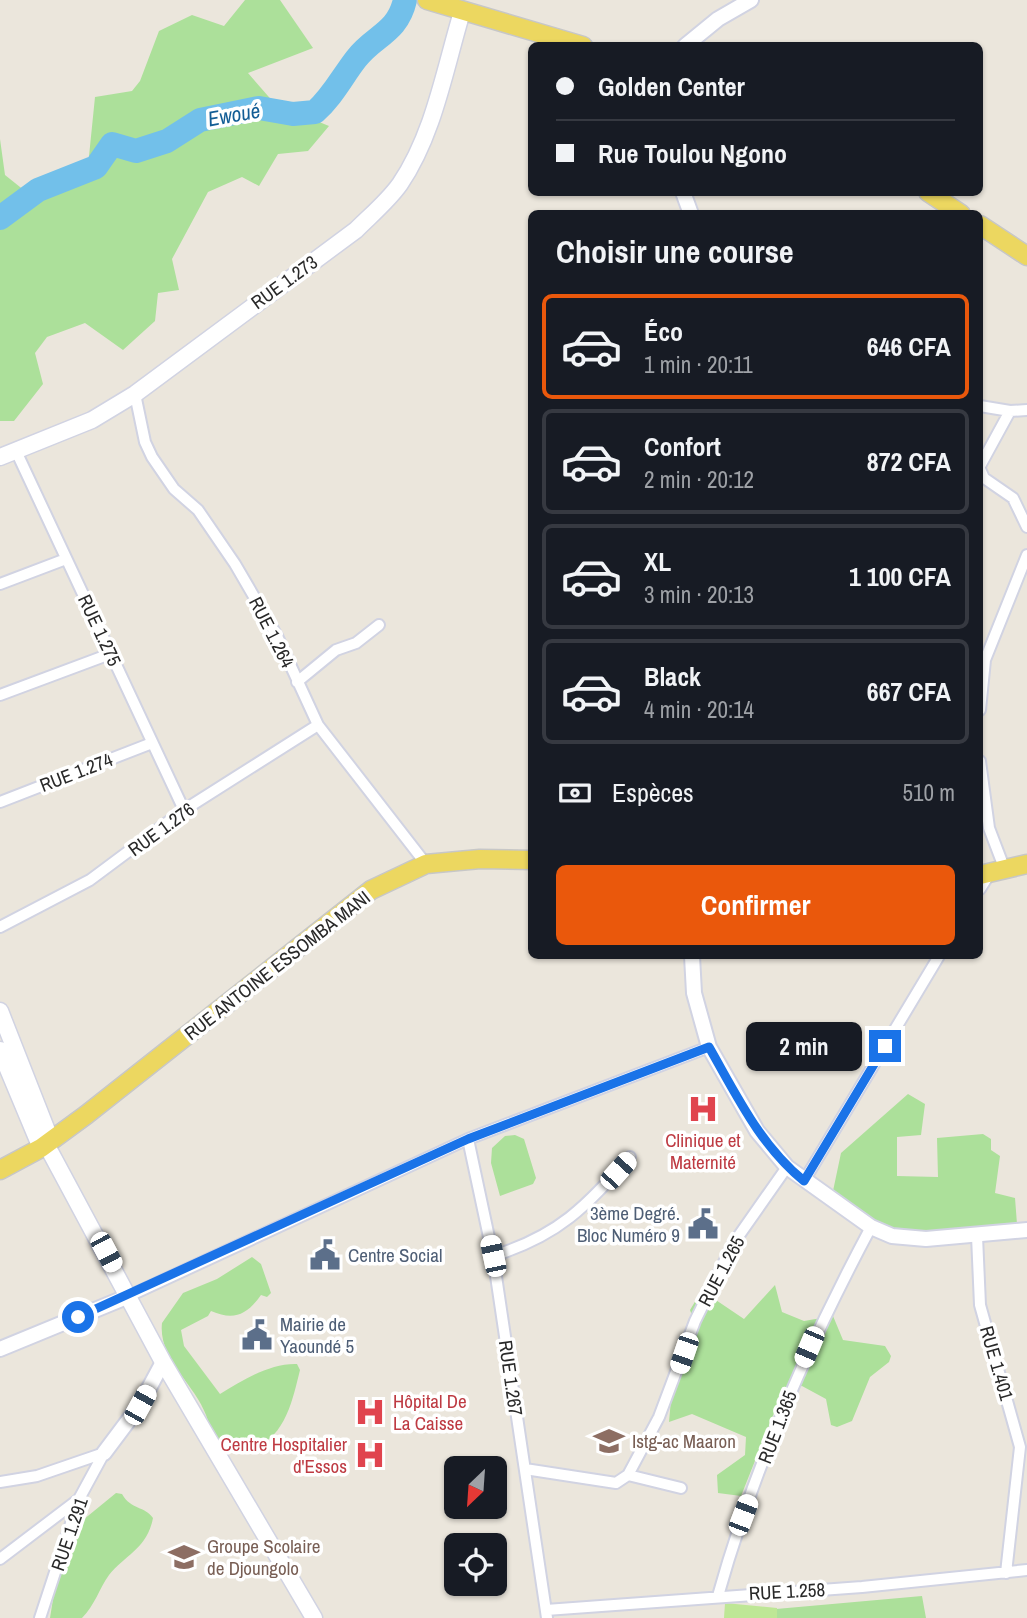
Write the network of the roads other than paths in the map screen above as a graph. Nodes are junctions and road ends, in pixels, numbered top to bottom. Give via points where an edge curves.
1 (427, 0) edge
2 (751, 0) edge
3 (462, 12) junction
4 (569, 42) edge
5 (690, 42) edge
6 (934, 196) edge
7 (955, 210) edge
8 (983, 227) edge
9 (1027, 256) edge
10 (135, 394) junction
11 (983, 406) edge
12 (1027, 410) edge
13 (1010, 411) junction
14 (16, 451) junction
15 (0, 457) edge
16 (983, 461) edge
17 (983, 475) edge
18 (1027, 527) edge
19 (1027, 555) edge
20 (66, 559) junction
21 (0, 584) edge
22 (379, 625) dead end
23 (110, 654) junction
24 (983, 680) edge
25 (297, 682) junction
26 (0, 695) edge
27 (318, 725) junction
28 (152, 743) junction
29 (983, 783) edge
30 (0, 802) edge
31 (184, 810) junction
32 (528, 860) edge
33 (425, 864) junction
34 (1027, 864) edge
35 (992, 873) edge
36 (0, 927) edge
37 (692, 959) edge
38 (937, 959) edge
39 (0, 1011) edge
40 (709, 1047) junction
41 (0, 1049) edge
42 (468, 1139) junction
43 (46, 1144) junction
44 (630, 1157) dead end
45 (787, 1167) junction
46 (0, 1170) edge
47 (804, 1181) junction
48 (871, 1227) junction
49 (1027, 1230) edge
50 (977, 1236) junction
51 (493, 1256) junction
52 (129, 1296) junction
53 (0, 1349) edge
54 (163, 1362) junction
55 (104, 1453) junction
56 (525, 1469) junction
57 (628, 1475) junction
58 (0, 1482) edge
59 (681, 1488) dead end
60 (79, 1499) junction
61 (0, 1559) edge
62 (1027, 1570) edge
63 (1006, 1573) junction
64 (718, 1596) junction
65 (547, 1614) edge
66 (40, 1618) edge
67 (314, 1618) edge

1 - 3 main road
2 - 5 street
3 - 4 main road
3 - 10 main road, RUE 1.273 via 429,122 410,168 386,202 356,230
6 - 7 main road
8 - 9 main road
10 - 14 main road, RUE 1.273 via 92,420
10 - 25 street, RUE 1.264 via 152,457 174,489 198,510 235,564 277,636
11 - 13 street
12 - 13 street
13 - 16 street
14 - 15 main road, RUE 1.273
14 - 20 street, RUE 1.275
17 - 18 street via 1013,498
19 - 24 street via 985,660
20 - 21 street
20 - 23 street, RUE 1.275
22 - 25 street via 356,643 336,650
23 - 26 street
23 - 28 street, RUE 1.275
25 - 27 street, RUE 1.264
27 - 31 street, RUE 1.276
27 - 33 street, RUE 1.264
28 - 30 street, RUE 1.274
28 - 31 street, RUE 1.275
29 - 35 street
31 - 36 street, RUE 1.276 via 90,880
32 - 33 main road, RUE ANTOINE ESSOMBA MANI
33 - 43 main road, RUE ANTOINE ESSOMBA MANI via 354,902
34 - 35 main road
37 - 40 street via 694,993
38 - 47 street
39 - 43 main road
40 - 42 street
40 - 45 street via 757,1130
41 - 43 main road
42 - 51 street, RUE 1.267
42 - 52 street
43 - 46 main road, RUE ANTOINE ESSOMBA MANI
43 - 52 main road
44 - 51 street via 562,1226
45 - 47 street
45 - 57 street, RUE 1.265 via 733,1244 695,1321 659,1417
47 - 48 street
48 - 50 street via 909,1240
48 - 64 street, RUE 1.365 via 796,1378 733,1540
49 - 50 street
50 - 63 street, RUE 1.401 via 981,1305 1020,1447
51 - 56 street, RUE 1.267
52 - 53 street
52 - 54 main road
54 - 55 street via 140,1405
54 - 67 main road
55 - 58 street via 37,1476
55 - 60 street, RUE 1.291
56 - 57 street via 617,1483
56 - 65 street, RUE 1.267
57 - 59 street
60 - 61 street
60 - 66 street, RUE 1.291
62 - 63 street, RUE 1.258
63 - 64 street, RUE 1.258
64 - 65 street, RUE 1.258

